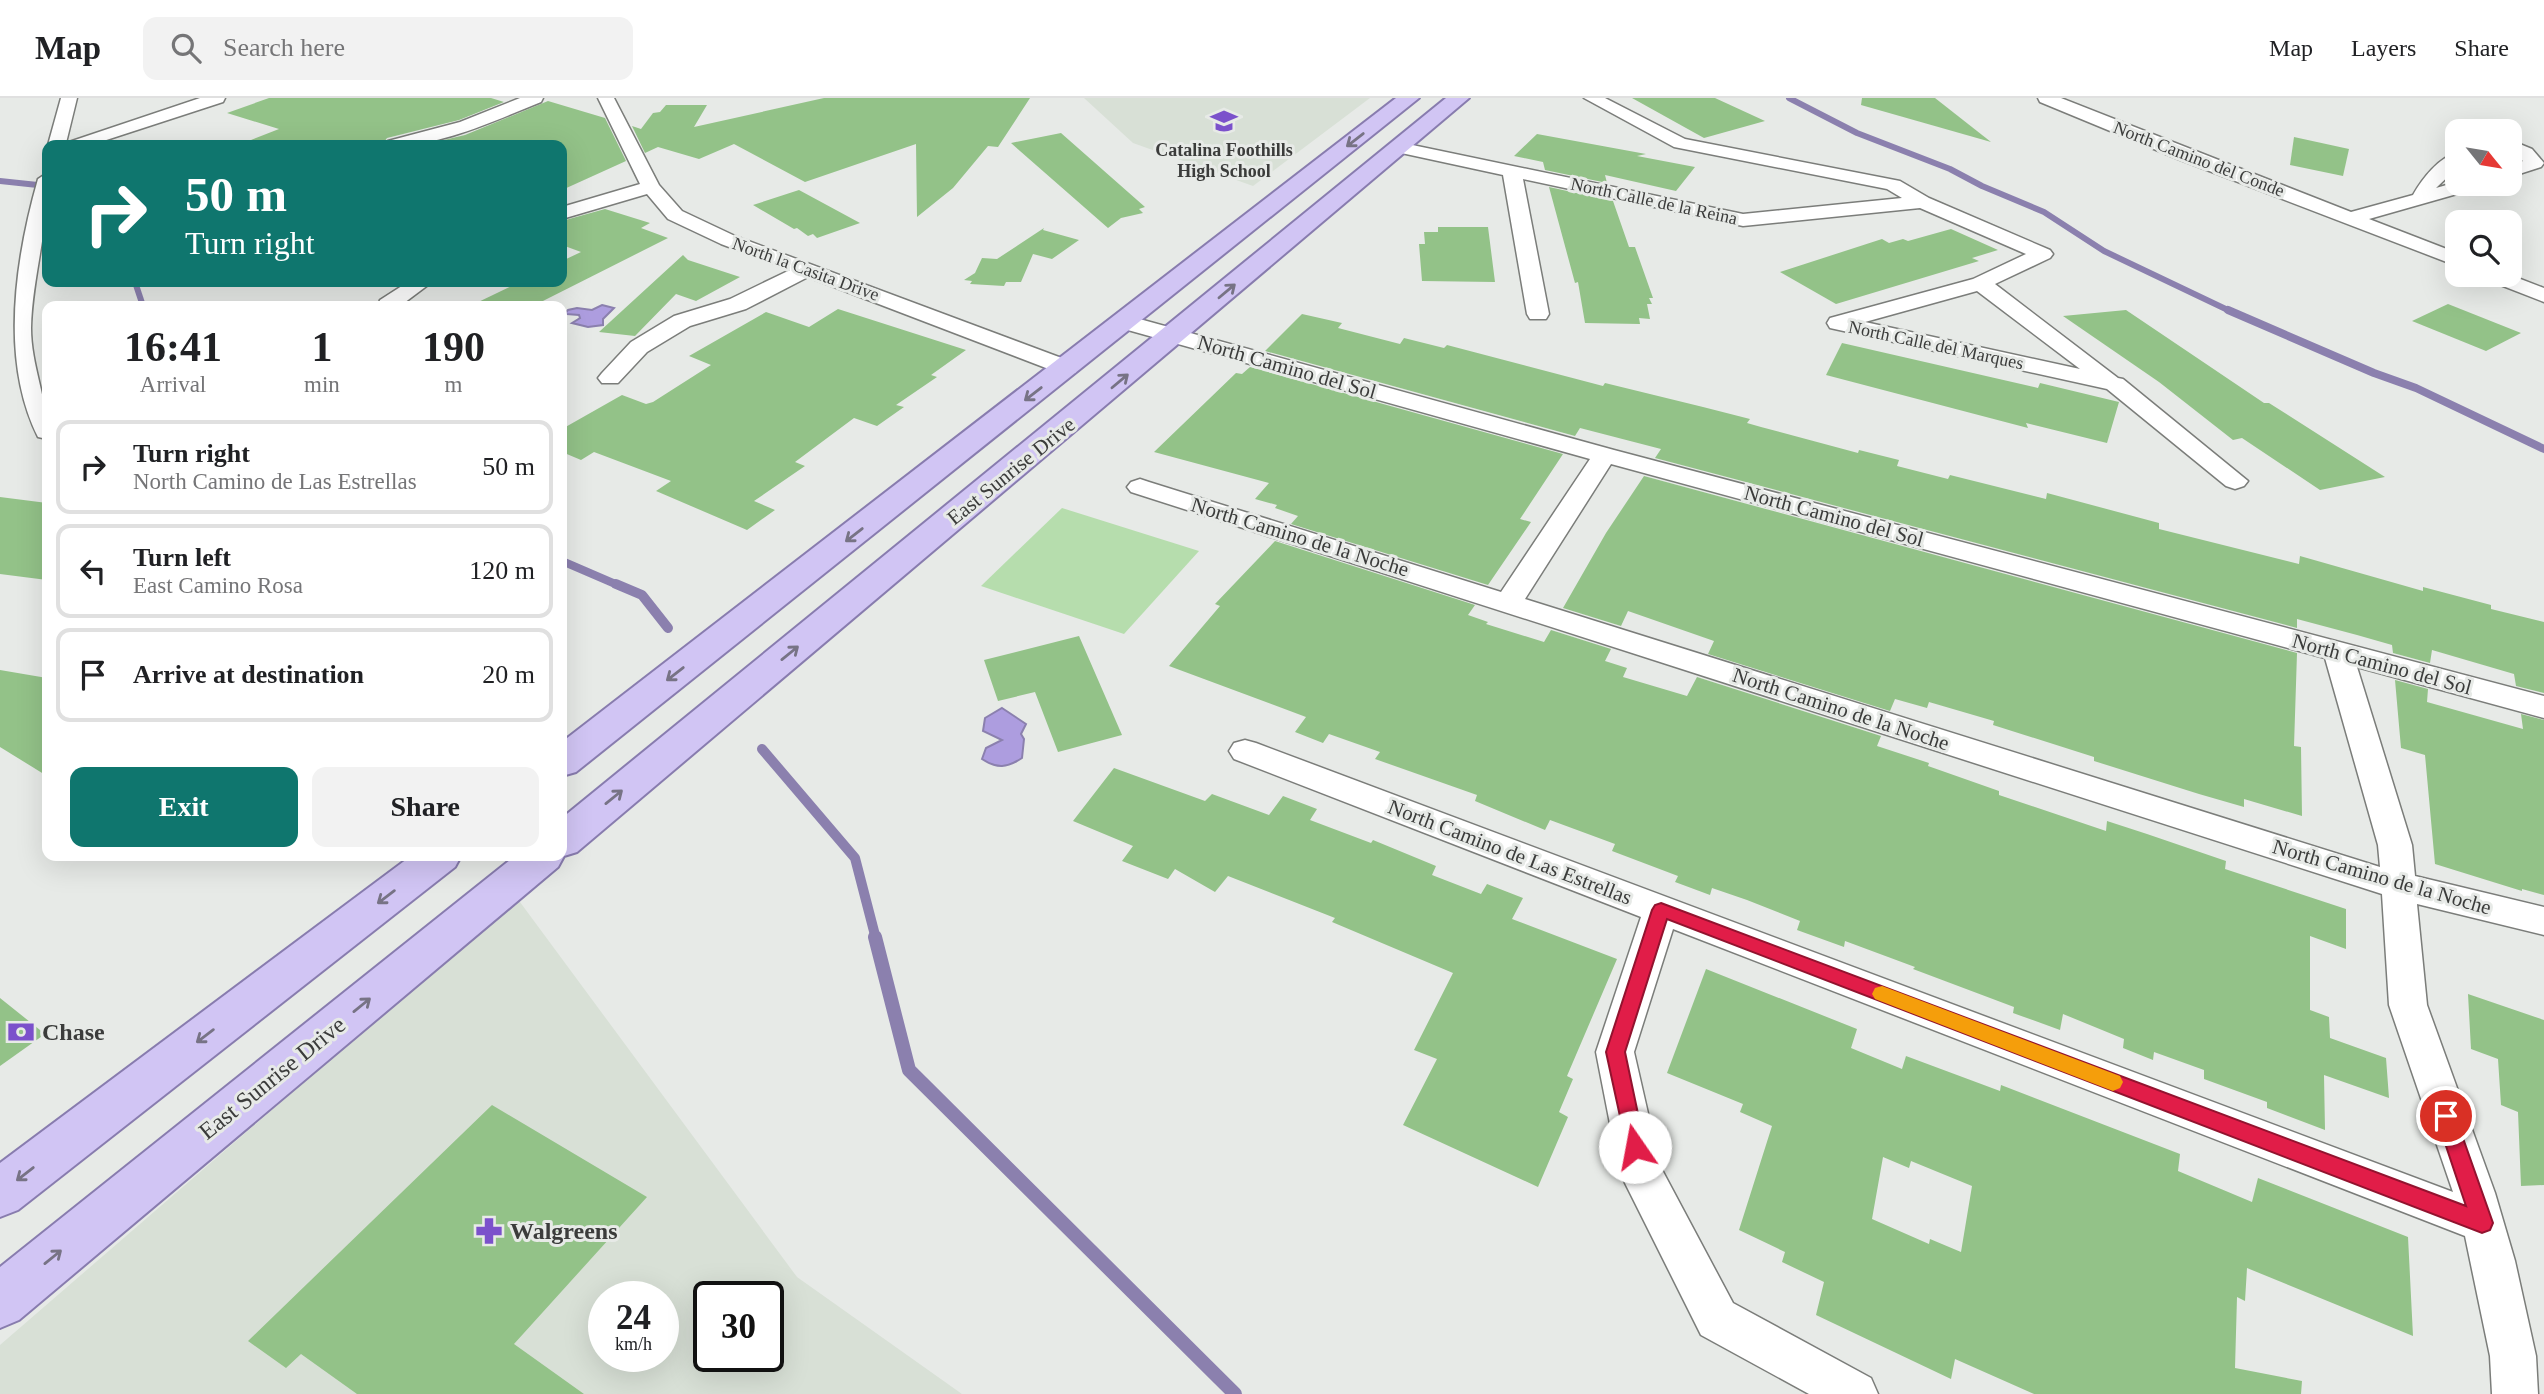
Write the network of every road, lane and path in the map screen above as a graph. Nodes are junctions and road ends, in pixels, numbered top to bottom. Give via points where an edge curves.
1 (69, 98) edge
2 (217, 98) edge
3 (535, 98) edge
4 (606, 98) edge
5 (1409, 98) edge
6 (1459, 98) edge
7 (1592, 98) edge
8 (2046, 98) edge
9 (2076, 98) edge
10 (58, 140) edge
11 (89, 140) edge
12 (413, 140) edge
13 (1398, 146) junction
14 (2522, 151) edge
15 (2522, 168) edge
16 (2445, 169) edge
17 (1512, 170) junction
18 (651, 187) junction
19 (2445, 191) edge
20 (42, 196) edge
21 (2421, 198) junction
22 (1922, 202) junction
23 (567, 212) edge
24 (2373, 212) junction
25 (2353, 218) junction
26 (2445, 241) edge
27 (2445, 255) edge
28 (809, 269) junction
29 (2522, 272) edge
30 (2544, 280) edge
31 (1980, 283) junction
32 (415, 287) edge
33 (2522, 287) edge
34 (2544, 296) edge
35 (394, 301) edge
36 (1538, 314) dead end
37 (1125, 322) junction
38 (1175, 335) junction
39 (1067, 368) junction
40 (610, 378) dead end
41 (2115, 384) junction
42 (42, 427) edge
43 (1605, 455) junction
44 (2235, 481) dead end
45 (1140, 487) dead end
46 (1508, 603) junction
47 (2338, 652) junction
48 (2544, 707) edge
49 (1245, 751) dead end
50 (567, 756) edge
51 (567, 837) edge
52 (433, 861) edge
53 (537, 861) edge
54 (2398, 886) junction
55 (1661, 910) junction
56 (2544, 921) edge
57 (0, 1193) edge
58 (2482, 1223) junction
59 (0, 1301) edge
60 (1855, 1394) edge
61 (2515, 1394) edge

1 - 10 street
2 - 11 street
3 - 12 street via 466,126
4 - 18 street, North la Casita Drive
5 -> 37 main road
6 - 13 main road, East Sunrise Drive
7 - 22 street, North Calle del Marques via 1680,143 1893,186
8 - 25 street, North Camino del Conde
9 - 24 street, North Camino del Conde
13 - 17 street, North Calle de la Reina
38 -> 13 main road, East Sunrise Drive
14 - 15 street via 2535,163
16 - 21 street
17 - 22 street, North Calle de la Reina via 1743,220
17 - 36 street
18 - 23 street
18 - 28 street, North la Casita Drive via 675,215
19 - 21 street
20 - 42 street via 11,298 8,337 24,398
21 - 24 street
22 - 31 street, North Calle del Marques via 2043,254
24 - 25 street
24 - 26 street, North Camino del Conde
25 - 27 street, North Camino del Conde
28 - 39 street, North la Casita Drive
28 - 40 street via 738,304 682,321 639,347
29 - 30 street
31 - 41 street
31 - 41 street, North Calle del Marques via 1838,323
32 - 35 street
33 - 34 street
37 - 38 street, North Camino del Sol
37 - 39 main road
38 - 43 street, North Camino del Sol
51 -> 38 main road, East Sunrise Drive
39 -> 50 main road
41 - 44 street, North Calle del Marques
43 - 46 street
43 - 47 street, North Camino del Sol
45 - 46 street, North Camino de la Noche
46 - 54 street, North Camino de la Noche
47 - 48 street, North Camino del Sol
47 - 54 street via 2395,845
49 - 55 street, North Camino de Las Estrellas
52 -> 57 main road
59 -> 53 main road, East Sunrise Drive
54 - 56 street, North Camino de la Noche
54 - 58 street via 2407,1005
55 - 58 street, North Camino de Las Estrellas
55 - 60 street via 1615,1052 1640,1170 1717,1319
58 - 61 street via 2513,1356

